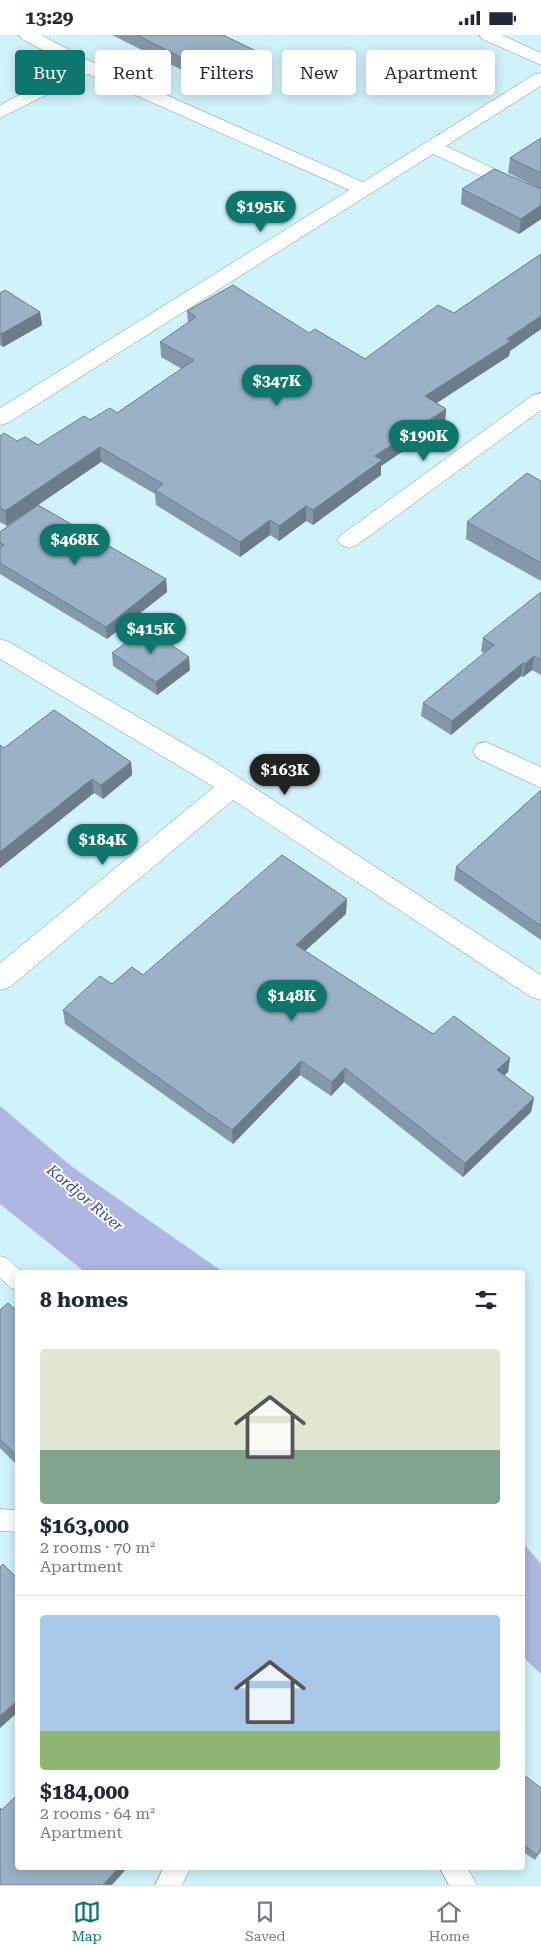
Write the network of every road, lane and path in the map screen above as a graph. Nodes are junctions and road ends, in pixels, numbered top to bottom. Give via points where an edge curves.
1 (28, 35) edge
2 (488, 35) edge
3 (541, 60) edge
4 (88, 67) junction
5 (541, 78) edge
6 (0, 112) edge
7 (432, 146) junction
8 (363, 189) junction
9 (541, 198) edge
10 (541, 400) edge
11 (522, 415) junction
12 (0, 418) edge
13 (541, 425) edge
14 (349, 540) dead end
15 (0, 648) edge
16 (486, 751) dead end
17 (541, 778) edge
18 (232, 786) junction
19 (0, 979) edge
20 (541, 989) edge
21 (0, 1265) edge
22 (15, 1278) edge
23 (0, 1520) edge
24 (15, 1521) edge
25 (177, 1870) edge
26 (453, 1870) edge
27 (168, 1885) edge
28 (464, 1885) edge

1 - 4 street
2 - 3 street
4 - 6 street
4 - 8 street
5 - 7 street
7 - 8 street
7 - 9 street
8 - 12 street
10 - 11 street
11 - 13 street
11 - 14 street
15 - 18 street
16 - 17 street
18 - 19 street
18 - 20 street
21 - 22 lane
23 - 24 lane
25 - 27 lane
26 - 28 lane

